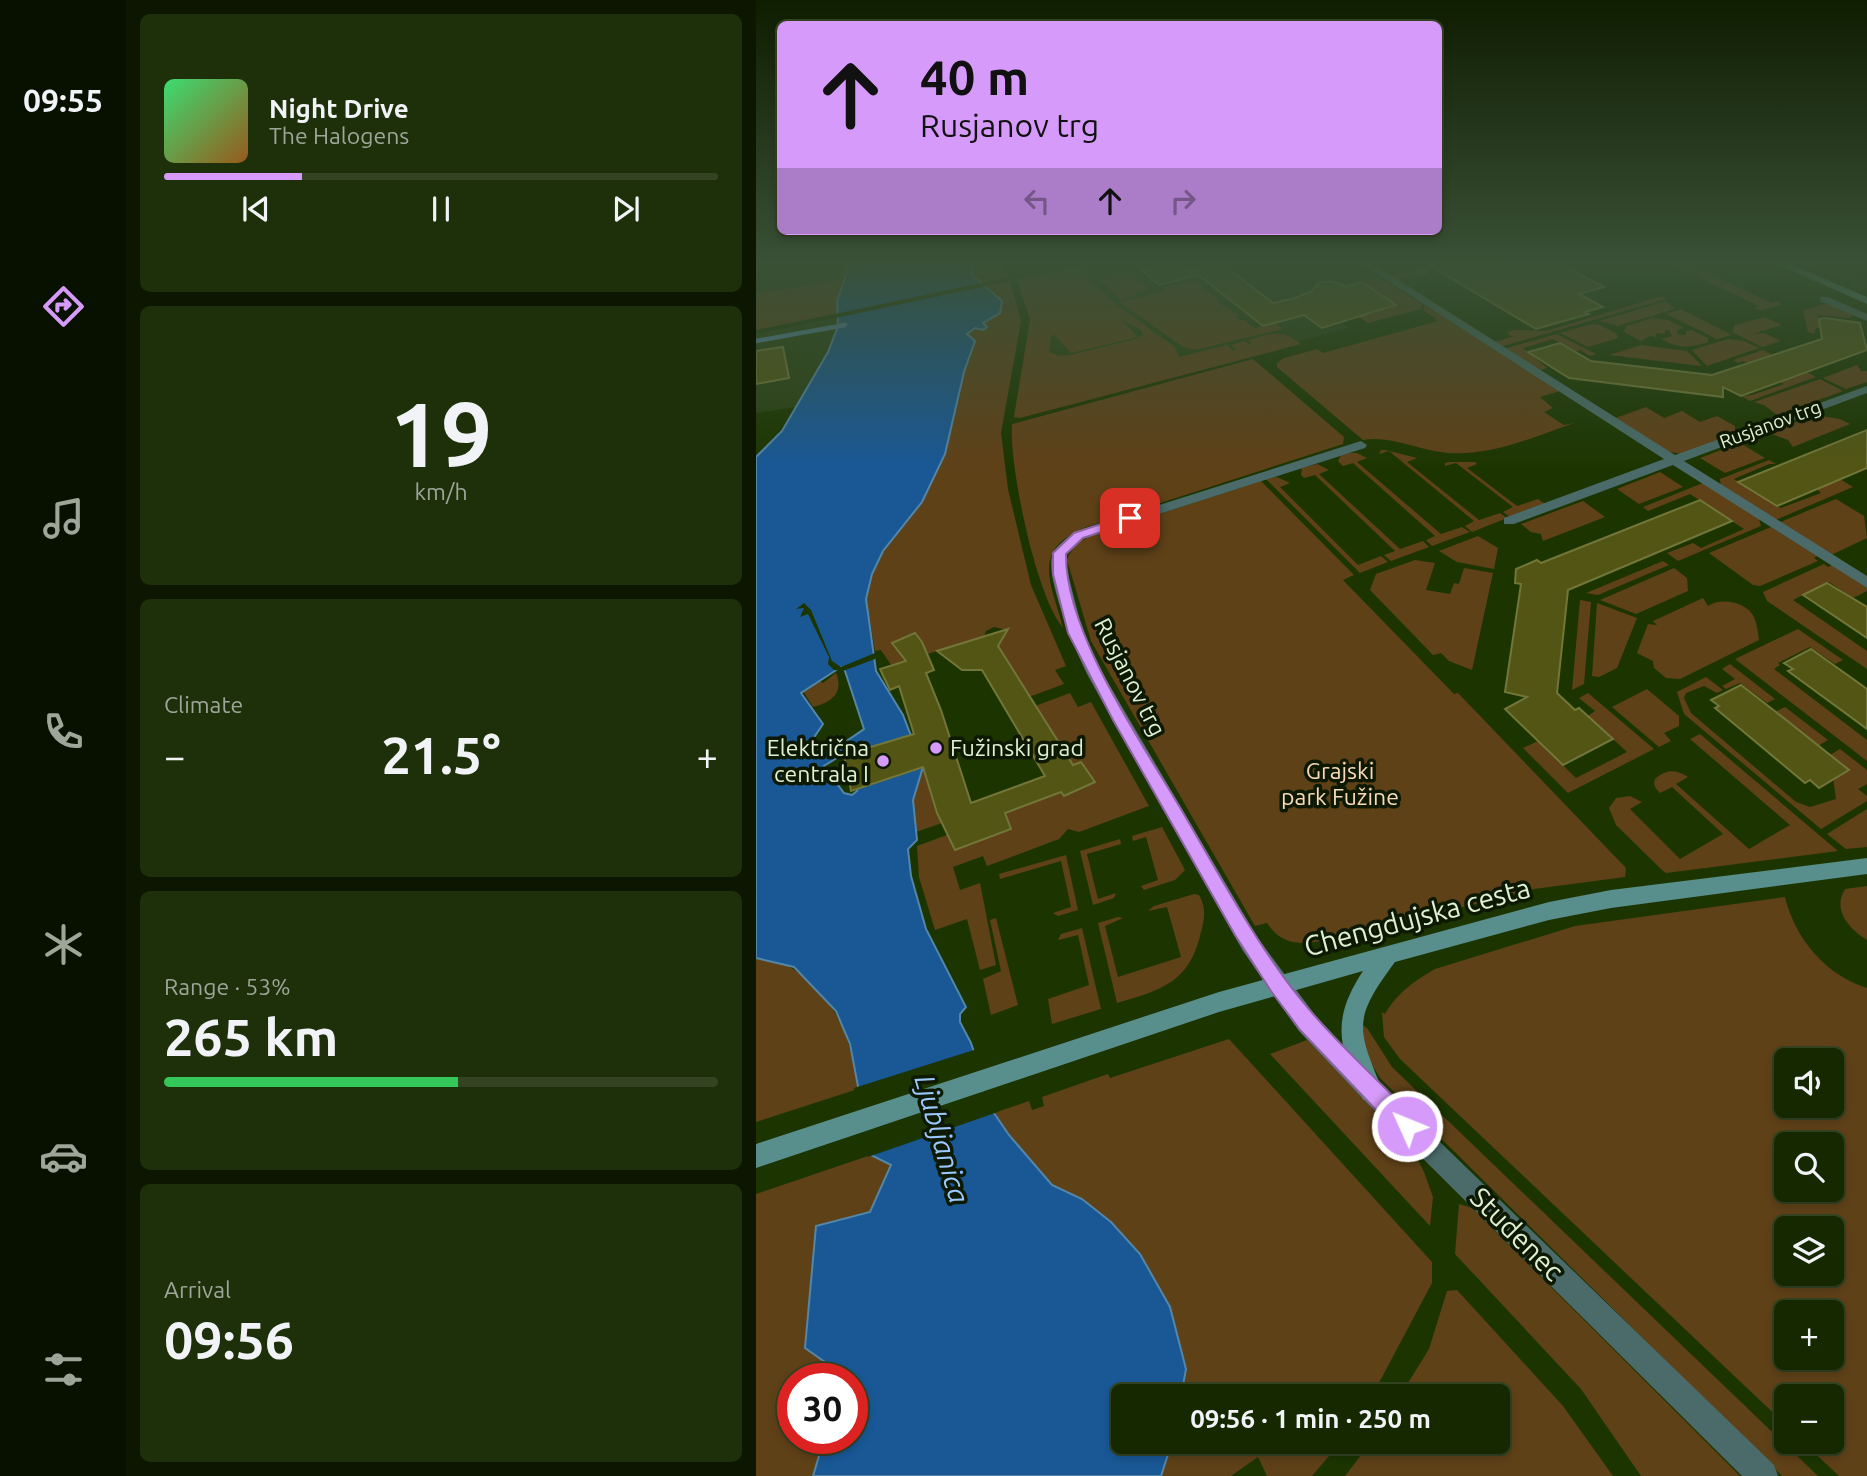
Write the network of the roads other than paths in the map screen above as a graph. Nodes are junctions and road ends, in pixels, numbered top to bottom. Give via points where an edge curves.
1 (1469, 330) edge
2 (1867, 389) edge
3 (1361, 445) dead end
4 (1674, 460) junction
5 (1509, 521) dead end
6 (1867, 583) edge
7 (1867, 866) edge
8 (1388, 954) junction
9 (1278, 985) junction
10 (1371, 1091) junction
11 (756, 1156) edge
12 (1763, 1476) edge

1 - 4 street
2 - 4 street, Rusjanov trg
3 - 9 street, Rusjanov trg via 1092,530 1068,543 1058,562 1075,633 1096,676
4 - 5 street, Rusjanov trg
4 - 6 street, Rusjanov trg
7 - 8 street, Chengdujska cesta via 1611,899
8 - 9 street, Chengdujska cesta
8 - 10 street via 1360,993 1350,1022 1352,1048
9 - 10 street, Studenec
9 - 11 street, Chengdujska cesta
10 - 12 street, Studenec

